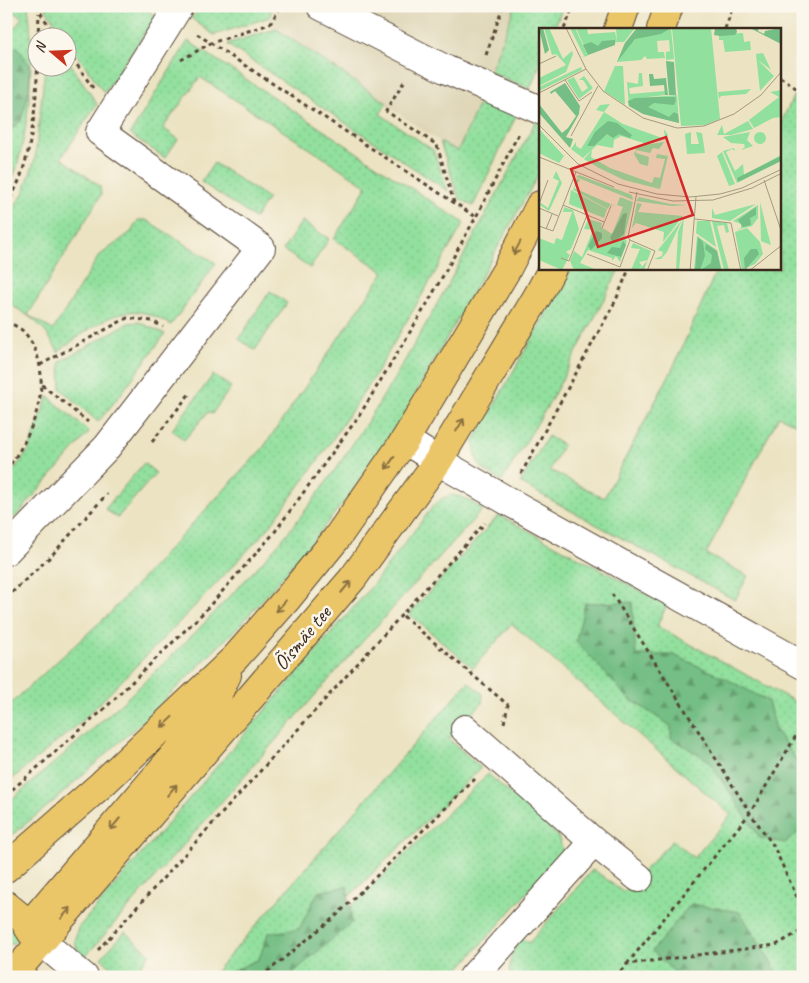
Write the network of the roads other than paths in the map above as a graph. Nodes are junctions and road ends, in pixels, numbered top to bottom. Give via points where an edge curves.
1 (321, 6) edge
2 (626, 6) edge
3 (669, 6) edge
4 (176, 12) edge
5 (618, 28) edge
6 (661, 28) edge
7 (536, 108) edge
8 (539, 207) edge
9 (551, 270) edge
10 (406, 440) junction
11 (438, 461) junction
12 (6, 551) edge
13 (235, 658) junction
14 (803, 664) edge
15 (465, 729) dead end
16 (594, 842) junction
17 (6, 868) edge
18 (639, 878) dead end
19 (6, 905) edge
20 (37, 937) junction
21 (81, 974) edge
22 (11, 977) edge
23 (473, 977) edge

1 - 7 street via 420,56
2 - 5 main road
3 - 6 main road
4 - 12 street via 100,132 261,248 107,446
8 -> 10 main road, Õismäe tee via 507,269
11 -> 9 main road, Õismäe tee
10 - 11 street
10 -> 13 main road, Õismäe tee via 336,539
11 - 14 street
20 -> 11 main road, Õismäe tee via 353,578
13 -> 17 main road, Õismäe tee via 102,784
13 -> 20 main road via 206,718 35,918
15 - 16 street
16 - 18 street
16 - 23 street
19 - 20 main road via 24,919
20 - 21 street
20 - 22 main road, Õismäe tee

